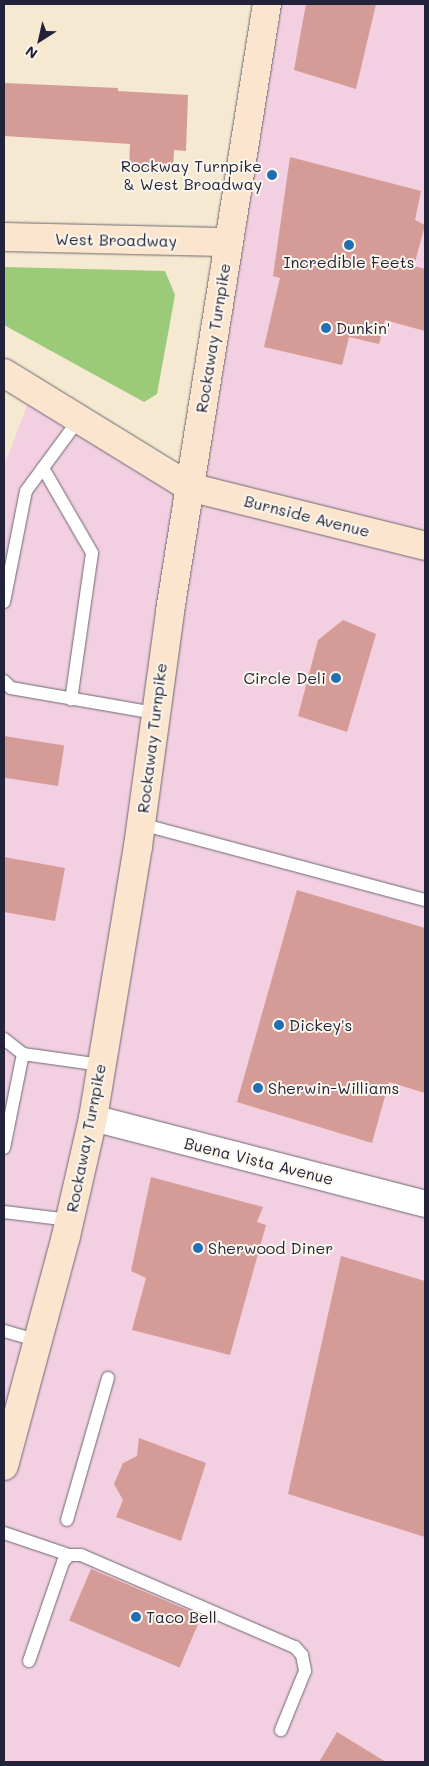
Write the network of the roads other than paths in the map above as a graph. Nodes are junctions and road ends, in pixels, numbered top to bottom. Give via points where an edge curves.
1 (267, 4) edge
2 (4, 237) edge
3 (228, 242) junction
4 (4, 373) edge
5 (79, 419) junction
6 (43, 468) junction
7 (189, 487) junction
8 (425, 546) edge
9 (4, 602) edge
10 (4, 681) edge
11 (71, 700) junction
12 (154, 713) junction
13 (141, 824) junction
14 (425, 900) edge
15 (4, 1039) edge
16 (23, 1054) junction
17 (100, 1065) junction
18 (92, 1118) junction
19 (4, 1148) edge
20 (425, 1204) edge
21 (4, 1212) edge
22 (70, 1220) junction
23 (4, 1331) edge
24 (38, 1341) junction
25 (108, 1378) dead end
26 (4, 1466) edge
27 (67, 1520) dead end
28 (4, 1533) edge
29 (69, 1555) junction
30 (29, 1661) dead end
31 (281, 1730) dead end

1 - 3 main road, Rockaway Turnpike
2 - 3 main road, West Broadway
3 - 7 main road, Rockaway Turnpike
4 - 5 main road
5 - 6 lane
5 - 7 main road
6 - 9 lane via 26,491
6 - 11 lane via 92,553
7 - 8 main road, Burnside Avenue
7 - 12 main road, Rockaway Turnpike
10 - 11 lane via 11,688
11 - 12 lane
12 - 13 main road, Rockaway Turnpike
13 - 14 lane
13 - 17 main road, Rockaway Turnpike
15 - 16 lane
16 - 17 lane
16 - 19 lane
17 - 18 main road, Rockaway Turnpike
18 - 20 street, Buena Vista Avenue
18 - 22 main road, Rockaway Turnpike
21 - 22 lane
22 - 24 main road, Rockaway Turnpike
23 - 24 lane
24 - 26 main road, Rockaway Turnpike
25 - 27 lane
28 - 29 lane
29 - 30 lane via 63,1562
29 - 31 lane via 81,1555 295,1647 302,1655 305,1671

